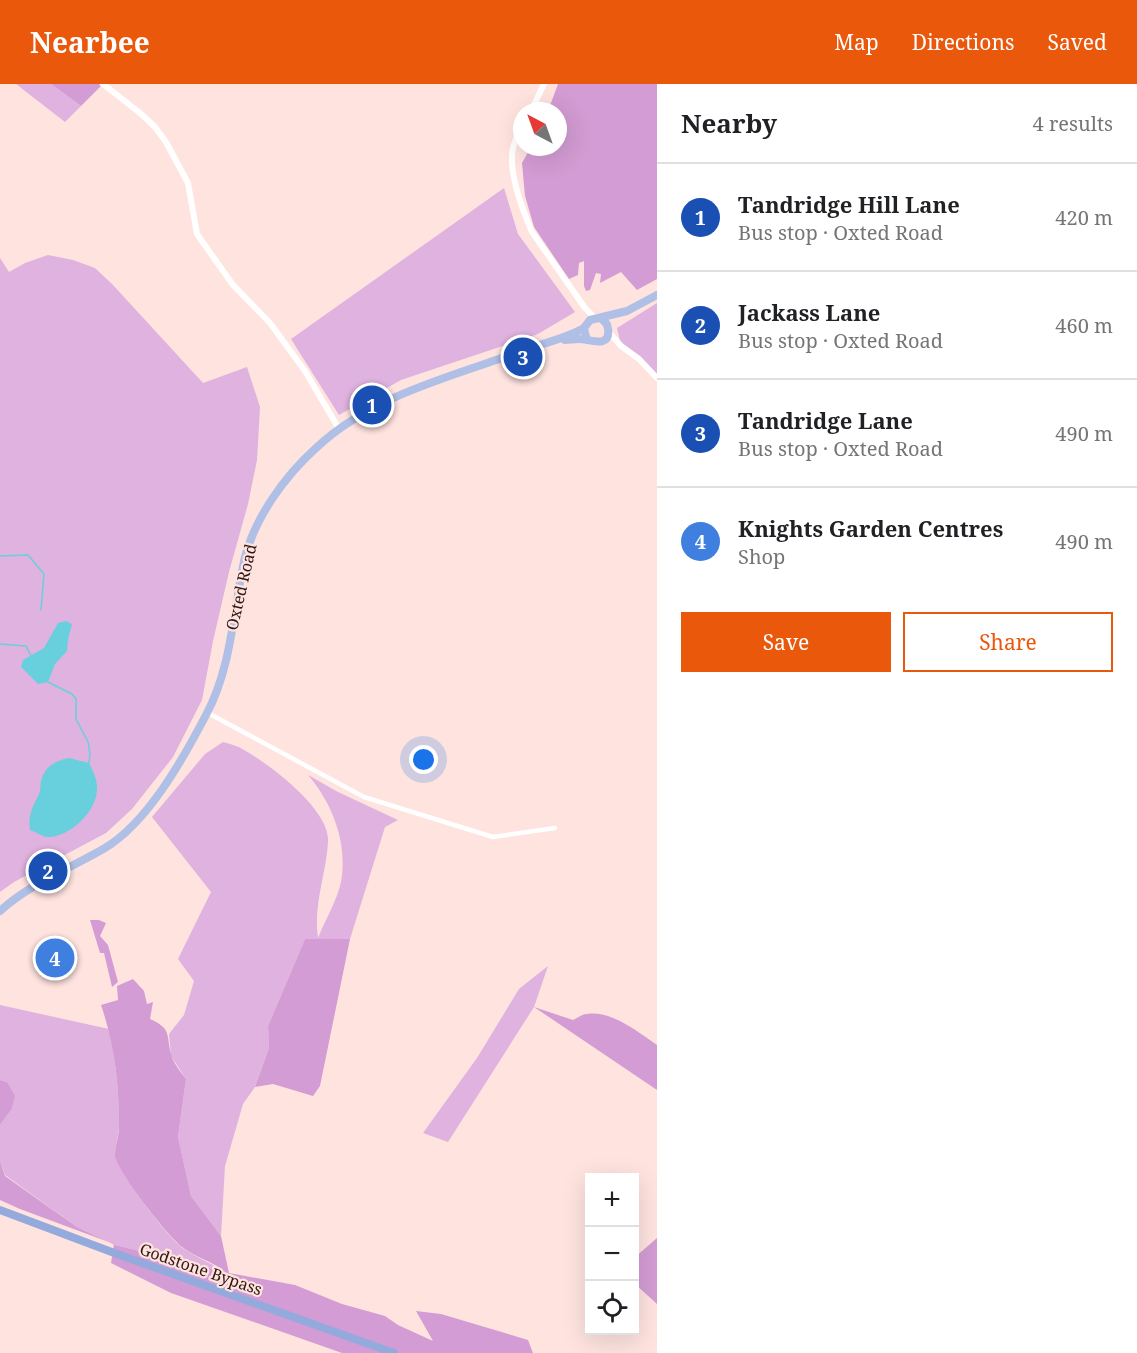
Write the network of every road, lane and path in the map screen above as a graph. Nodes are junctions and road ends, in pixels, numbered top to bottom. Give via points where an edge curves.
1 (103, 84) edge
2 (544, 84) edge
3 (535, 102) edge
4 (513, 154) edge
5 (657, 295) edge
6 (585, 308) junction
7 (627, 310) junction
8 (597, 318) junction
9 (585, 326) junction
10 (608, 330) junction
11 (588, 340) junction
12 (553, 341) junction
13 (603, 341) junction
14 (621, 346) junction
15 (657, 378) edge
16 (339, 429) junction
17 (207, 712) junction
18 (555, 828) dead end
19 (0, 911) edge
20 (0, 1210) edge
21 (394, 1353) edge

1 - 16 street via 141,113 166,142 188,183 197,234 233,285 270,323
2 - 3 street
4 - 6 street via 514,175 532,232
5 - 7 main road
6 - 8 street
6 - 9 street
7 - 8 main road
7 - 10 main road
8 - 9 main road
8 - 10 main road via 603,320
9 - 11 main road
9 - 12 main road, Oxted Road
10 - 13 main road
10 - 14 street
11 - 12 main road, Oxted Road
11 - 13 main road
12 - 16 main road, Oxted Road via 387,401
13 - 14 street
14 - 15 street
16 - 17 main road, Oxted Road via 316,447 279,488 255,532 246,555 224,667
17 - 18 street via 364,797 493,837
17 - 19 main road, Oxted Road via 162,787 125,832 105,848 32,887
20 - 21 highway, Godstone Bypass

